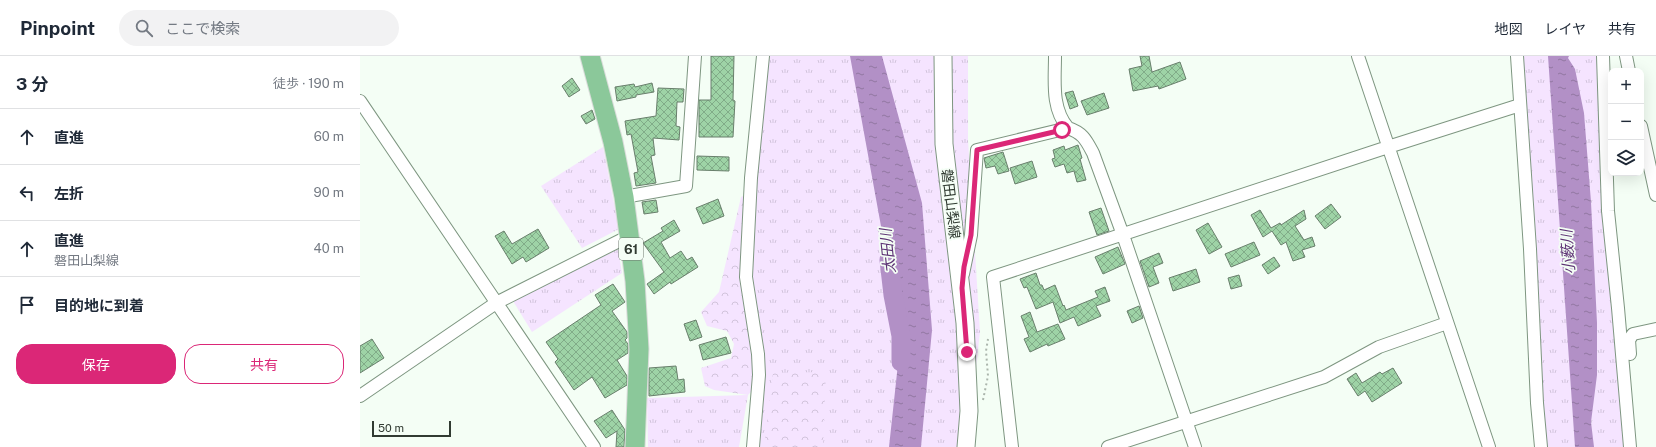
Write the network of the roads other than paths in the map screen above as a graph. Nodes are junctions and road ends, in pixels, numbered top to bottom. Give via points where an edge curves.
1 (590, 56) edge
2 (695, 56) edge
3 (755, 56) edge
4 (763, 56) edge
5 (943, 56) edge
6 (1054, 56) edge
7 (1358, 56) edge
8 (1517, 56) edge
9 (1602, 56) edge
10 (1626, 56) edge
11 (1628, 68) edge
12 (759, 97) junction
13 (360, 101) edge
14 (1520, 105) junction
15 (1068, 128) junction
16 (1644, 140) edge
17 (1388, 147) junction
18 (1656, 195) edge
19 (624, 197) junction
20 (1123, 235) junction
21 (629, 236) junction
22 (962, 288) junction
23 (496, 303) junction
24 (1447, 323) junction
25 (1656, 329) edge
26 (360, 396) edge
27 (1187, 422) junction
28 (594, 447) edge
29 (635, 447) edge
30 (753, 447) edge
31 (966, 447) edge
32 (1012, 447) edge
33 (1108, 447) edge
34 (1195, 447) edge
35 (1488, 447) edge
36 (1541, 447) edge
37 (1630, 447) edge
38 (1637, 447) edge

1 - 19 main road, 61 via 613,142
2 - 19 street via 686,186
3 - 12 street
4 - 12 street
5 - 22 main road, 磐田山梨線 via 944,144
6 - 15 street via 1057,108 1061,120
7 - 17 street
8 - 14 street
9 - 37 street via 1608,211
10 - 11 street
12 - 30 street via 751,178 746,277 759,375
13 - 23 street
14 - 17 street
14 - 36 street
15 - 20 street via 1078,132 1093,153
15 - 22 street via 977,150 971,235
16 - 18 street
17 - 20 street
17 - 24 street
19 - 21 main road, 61
20 - 27 street
20 - 32 street via 993,277
21 - 23 street
21 - 29 main road, 61 via 635,281 639,349
22 - 31 main road, 磐田山梨線 via 968,411
23 - 26 street
23 - 28 street
24 - 27 street via 1379,347 1324,377
24 - 35 street
25 - 38 street via 1632,334 1628,340
27 - 33 street
27 - 34 street

